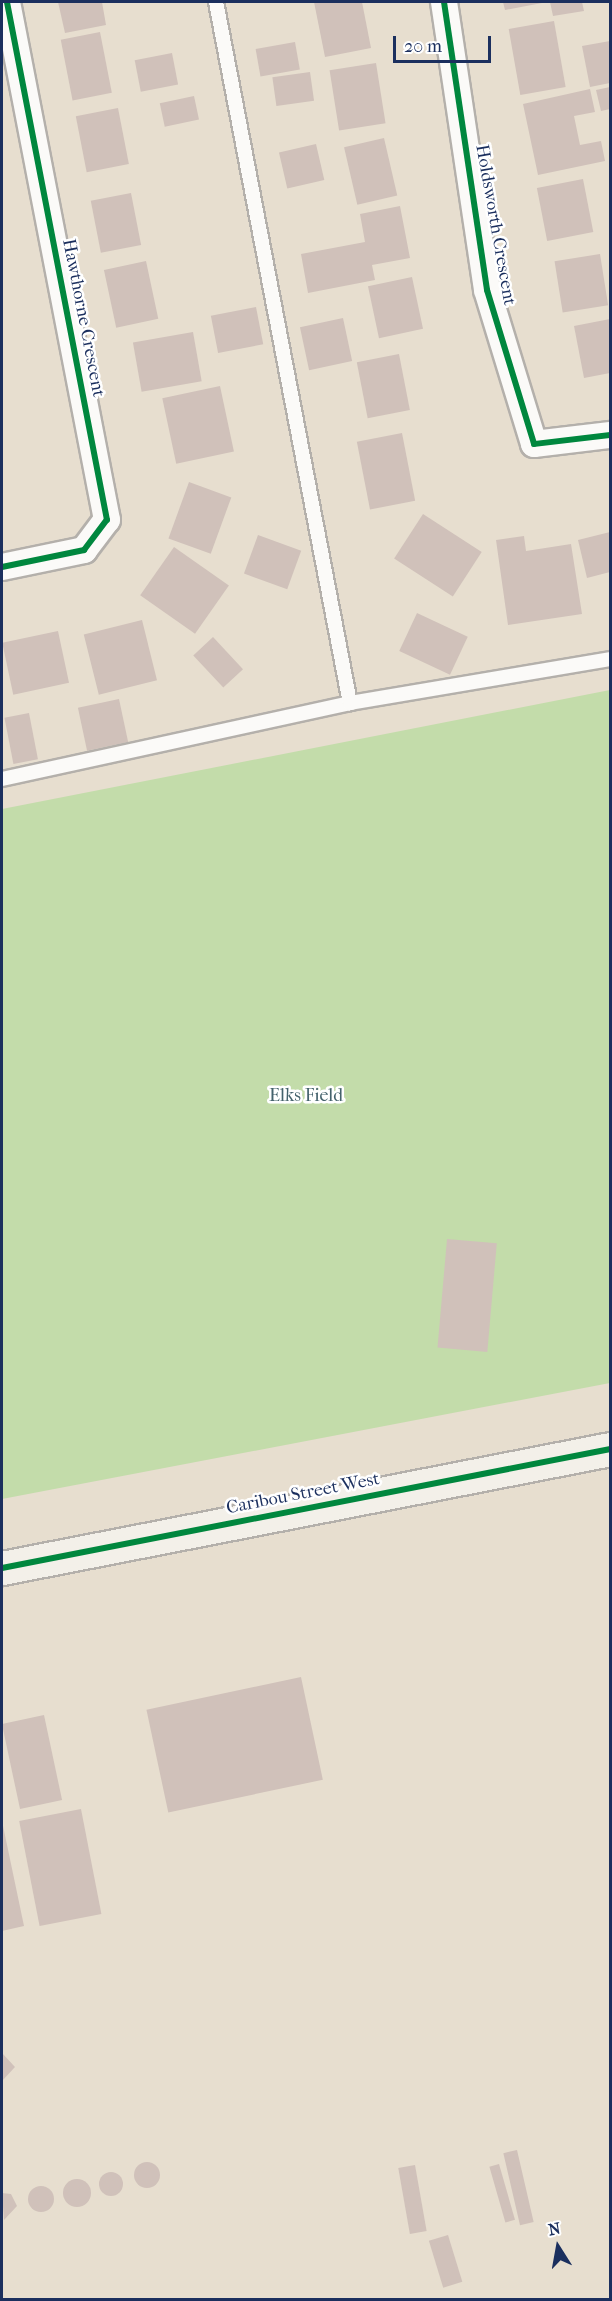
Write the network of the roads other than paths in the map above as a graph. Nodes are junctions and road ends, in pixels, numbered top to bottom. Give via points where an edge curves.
1 (7, 2) edge
2 (216, 2) edge
3 (444, 2) edge
4 (610, 435) edge
5 (2, 567) edge
6 (610, 659) edge
7 (350, 703) junction
8 (2, 779) edge
9 (610, 1449) edge
10 (2, 1568) edge

1 - 5 street, Hawthorne Crescent via 107,520 84,550
2 - 7 lane
3 - 4 street, Holdsworth Crescent via 487,290 534,444
6 - 7 lane
7 - 8 lane
9 - 10 street, Caribou Street West

